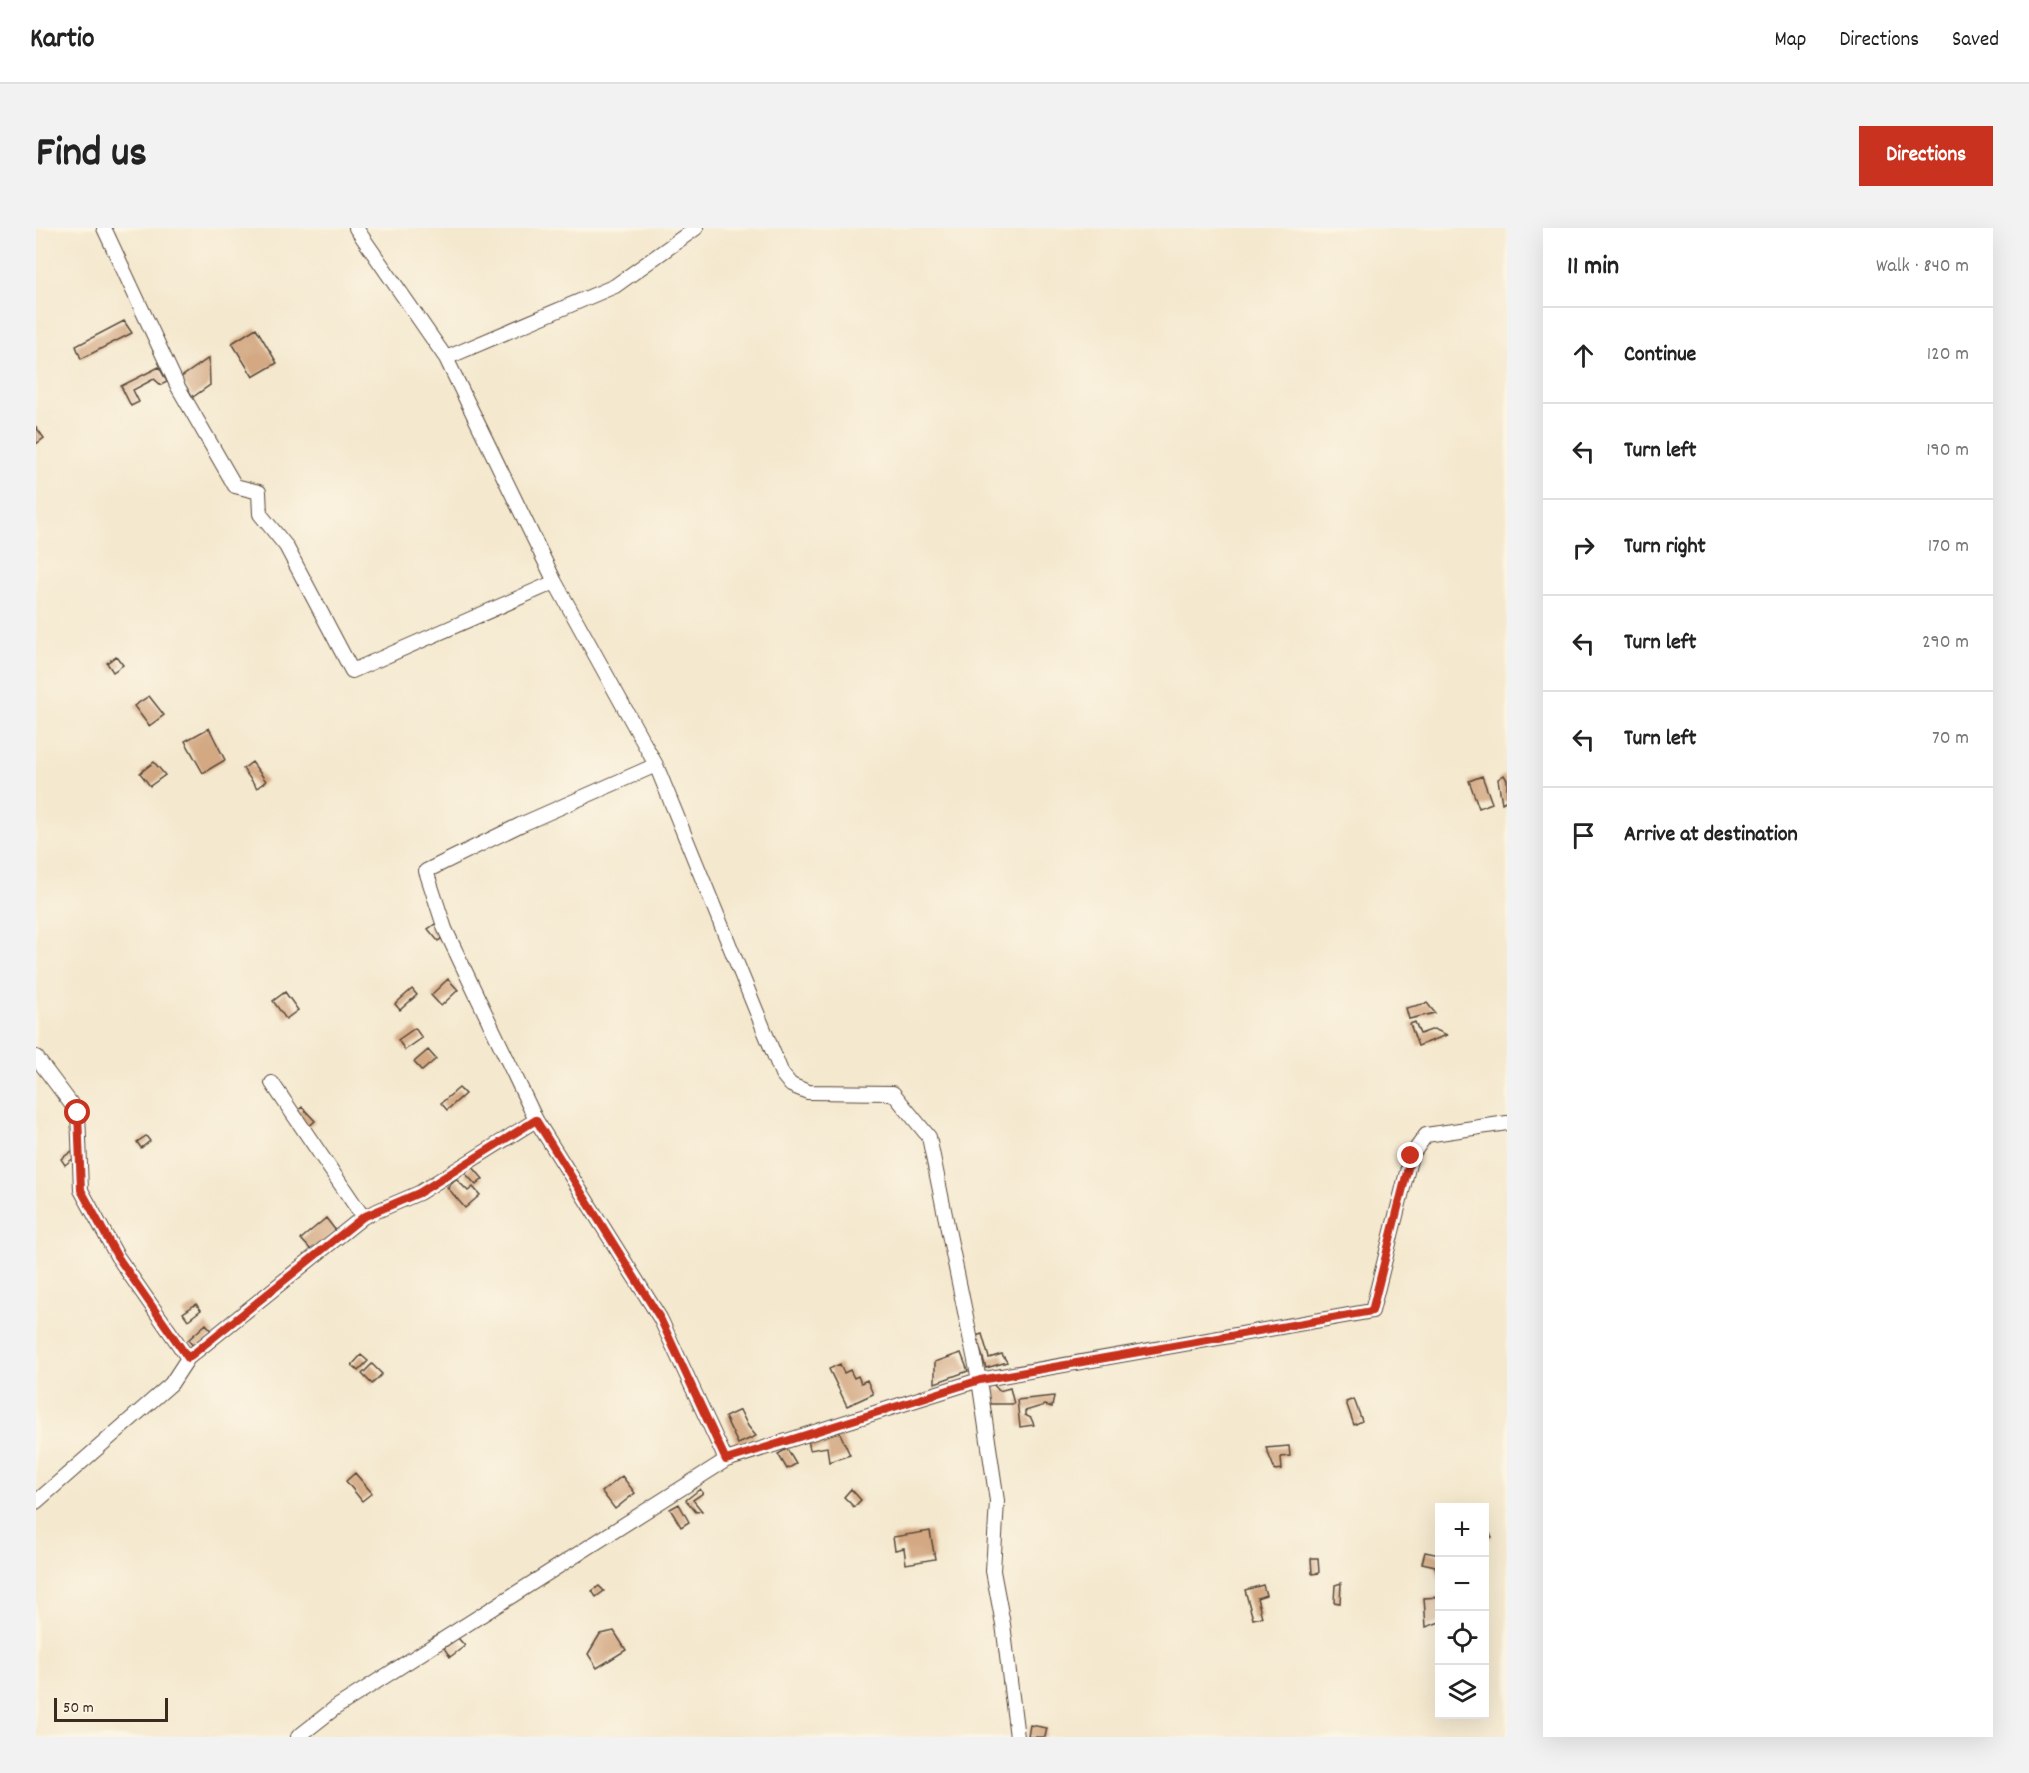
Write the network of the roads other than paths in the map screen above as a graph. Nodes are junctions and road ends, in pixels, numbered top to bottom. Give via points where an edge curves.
1 (104, 228) edge
2 (356, 228) edge
3 (696, 228) edge
4 (446, 358) junction
5 (555, 582) junction
6 (656, 765) junction
7 (36, 1057) edge
8 (272, 1083) dead end
9 (536, 1120) junction
10 (1507, 1123) edge
11 (363, 1217) junction
12 (188, 1358) junction
13 (980, 1380) junction
14 (726, 1460) junction
15 (36, 1502) edge
16 (298, 1737) edge
17 (1017, 1737) edge

1 - 5 street via 178,387 235,486 259,492 260,514 286,546 352,671
2 - 4 street
3 - 4 street via 615,286
4 - 5 street
5 - 6 street
6 - 9 street via 426,871 445,929
6 - 13 street via 782,1074 791,1085 808,1092 893,1093 929,1137
7 - 12 street via 78,1113 81,1190 117,1256
8 - 11 street
9 - 11 street via 419,1193
9 - 14 street via 660,1318
10 - 13 street via 1426,1135 1411,1156 1372,1311
11 - 12 street
12 - 15 street via 171,1384
13 - 14 street
13 - 17 street via 996,1501 993,1570
14 - 16 street via 335,1708

